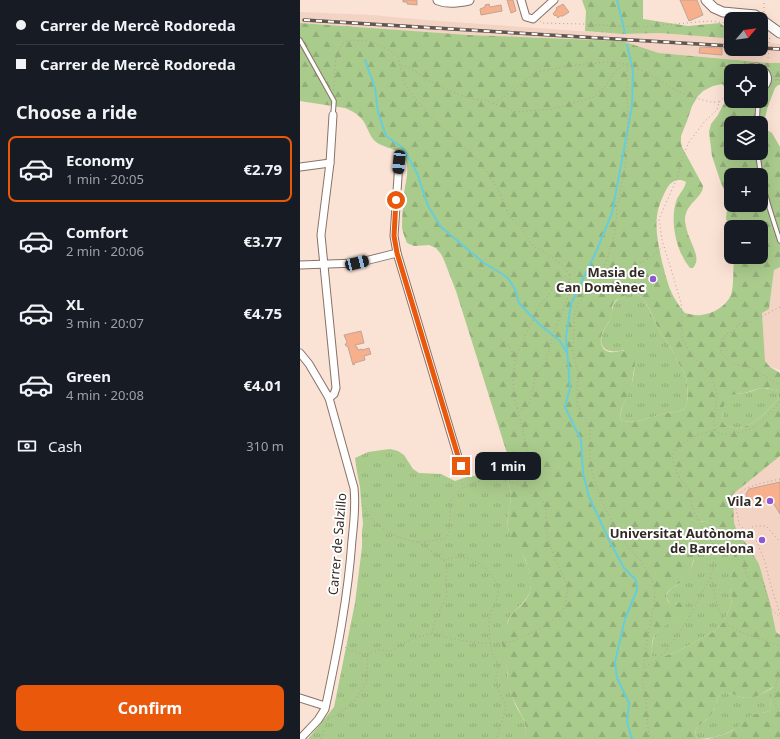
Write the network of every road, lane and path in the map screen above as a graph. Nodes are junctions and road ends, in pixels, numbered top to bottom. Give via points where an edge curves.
1 (438, 0) edge
2 (469, 0) edge
3 (521, 0) edge
4 (554, 0) edge
5 (764, 0) edge
6 (709, 3) edge
7 (724, 12) edge
8 (763, 12) edge
9 (536, 16) junction
10 (724, 22) edge
11 (768, 25) edge
12 (776, 33) edge
13 (300, 40) edge
14 (768, 43) edge
15 (768, 51) edge
16 (769, 54) joint
17 (768, 58) dead end
18 (627, 64) junction
19 (399, 65) junction
20 (780, 68) edge
21 (780, 77) edge
22 (776, 80) junction
23 (780, 80) edge
24 (773, 81) dead end
25 (724, 97) edge
26 (334, 101) junction
27 (719, 102) junction
28 (494, 103) junction
29 (333, 115) joint
30 (759, 160) edge
31 (399, 162) dead end
32 (330, 163) junction
33 (300, 167) edge
34 (780, 201) edge
35 (780, 214) edge
36 (780, 241) edge
37 (664, 247) junction
38 (397, 253) junction
39 (300, 265) edge
40 (324, 265) junction
41 (570, 275) junction
42 (587, 291) junction
43 (570, 292) junction
44 (780, 307) edge
45 (501, 340) dead end
46 (300, 353) edge
47 (515, 358) junction
48 (780, 385) edge
49 (329, 398) junction
50 (780, 401) edge
51 (517, 408) junction
52 (715, 430) junction
53 (461, 466) joint
54 (780, 479) edge
55 (523, 486) junction
56 (461, 489) junction
57 (355, 500) junction
58 (746, 531) junction
59 (418, 542) junction
60 (780, 542) edge
61 (733, 549) junction
62 (718, 553) junction
63 (444, 560) junction
64 (711, 576) junction
65 (780, 614) edge
66 (780, 617) edge
67 (431, 634) junction
68 (339, 641) junction
69 (490, 644) junction
70 (780, 646) edge
71 (367, 653) junction
72 (643, 667) junction
73 (780, 674) edge
74 (300, 698) edge
75 (325, 708) junction
76 (780, 714) edge
77 (328, 718) junction
78 (300, 739) edge
79 (321, 739) edge
80 (498, 739) edge
81 (650, 739) edge

1 - 2 street
3 - 9 street via 526,17 533,19
4 - 9 street
5 - 8 path
6 - 7 street
9 - 10 path via 542,23 640,27
11 - 12 street
12 - 14 path
13 - 26 lane
15 - 16 path
16 - 17 path
18 - 27 path via 682,93 699,100
18 - 28 path via 584,64 536,72
18 - 28 path via 615,71 606,86 594,97 552,109 516,112
18 - 42 path via 628,138 615,234 598,282
19 - 26 path via 398,57 376,44 350,40 343,43 335,63
19 - 28 path via 408,67 431,82 462,96
19 - 41 path via 405,85 416,100 440,127 481,164 493,181 510,218 518,224 534,247 562,265
20 - 22 path
21 - 22 path
22 - 23 path
22 - 24 path
25 - 27 path
26 - 29 lane
27 - 37 path via 717,110 689,142 681,161 678,176 659,219
29 - 32 street
30 - 36 lane
31 - 38 street via 394,236
32 - 33 street
32 - 40 street via 321,235
34 - 35 path
37 - 42 path via 638,264 612,290
37 - 52 path via 681,303 682,338 692,356 708,371 713,380 717,395
38 - 40 street via 357,263
38 - 53 street
39 - 40 street
40 - 49 street via 336,388
41 - 43 path
41 - 47 path via 562,278 539,306
42 - 43 path via 582,288
42 - 72 path via 578,304 574,318 573,351 578,374 577,404 590,427 590,462 601,499 628,548 640,560 654,585 655,598
43 - 51 path via 545,363 536,375 529,405 524,410
44 - 48 path via 751,322 739,324 733,332 726,334 720,343 721,353 732,364 749,366
45 - 47 path via 509,345
46 - 49 street, Carrer de Salzillo via 310,364
47 - 51 path via 514,399
49 - 57 street, Carrer de Salzillo
50 - 52 path via 761,422 748,430 731,435
51 - 55 path via 530,466 530,477
52 - 62 path via 678,446 673,456 678,476 689,490 696,515 712,547
53 - 56 path
54 - 58 path via 745,489 736,496 736,514 739,524
55 - 56 path via 498,478 484,479
55 - 69 path via 544,501 546,530 554,557 568,587 564,609 538,630 510,642
56 - 59 path via 451,500 449,533 444,539
57 - 59 path via 384,529 401,538
57 - 68 street, Carrer de Salzillo via 350,567
58 - 60 path via 754,526 766,526
58 - 61 path
58 - 65 path via 756,540 764,559
59 - 63 path
61 - 62 path
61 - 66 path via 741,553 748,578 757,578 763,582 771,609
62 - 64 path
63 - 67 path via 448,566 447,596
63 - 69 path via 451,557 471,558 481,564 498,584 499,595 490,617
64 - 70 path via 721,616 729,626
64 - 72 path via 686,623 664,653
67 - 69 path
67 - 71 path via 407,641 391,651
68 - 71 path via 348,650
68 - 75 street, Carrer de Salzillo
69 - 80 path via 493,655 500,665 496,681 506,705
71 - 77 path via 366,684 354,701 338,715
72 - 81 path via 642,680
73 - 76 path via 776,682 774,701
74 - 75 street
75 - 77 path
75 - 78 street, Carrer de Salzillo via 318,720
77 - 79 path

